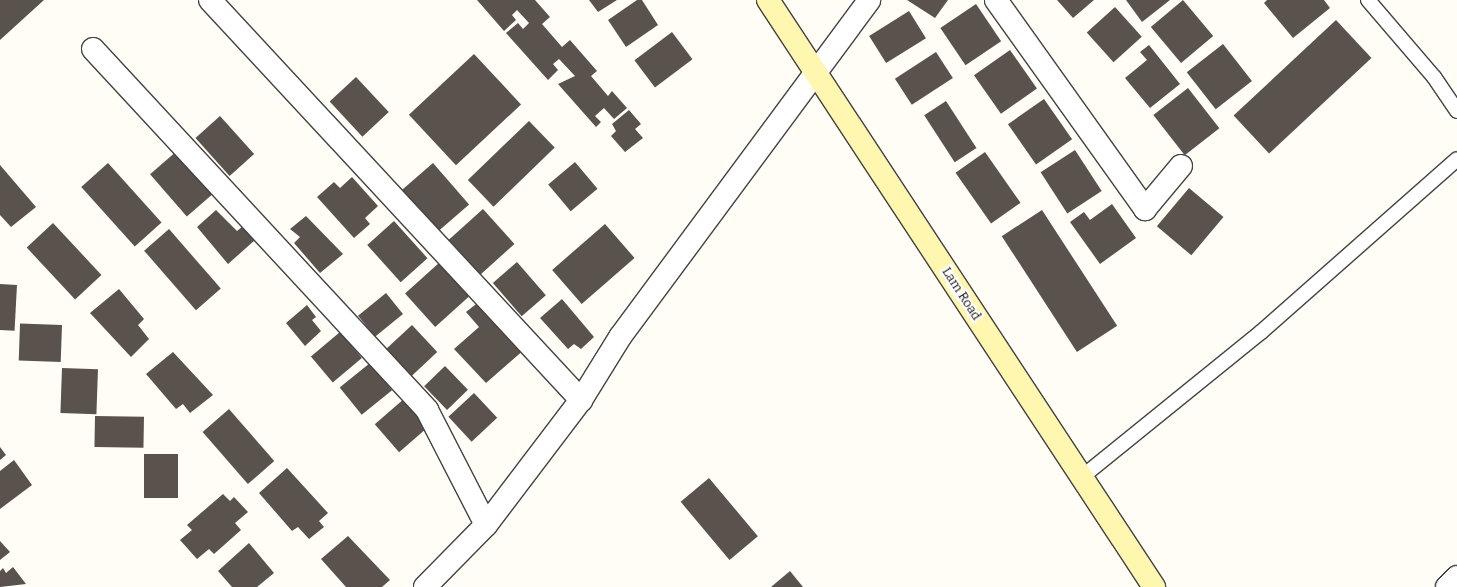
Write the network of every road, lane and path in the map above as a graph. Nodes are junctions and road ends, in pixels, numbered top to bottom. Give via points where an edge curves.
1 (210, 0) edge
2 (768, 0) edge
3 (869, 0) edge
4 (996, 0) edge
5 (1368, 0) edge
6 (93, 49) dead end
7 (817, 74) junction
8 (1457, 111) edge
9 (1457, 159) edge
10 (1181, 166) dead end
11 (581, 400) junction
12 (1082, 477) junction
13 (486, 525) junction
14 (1457, 577) edge
15 (425, 587) edge
16 (1154, 587) edge
17 (1446, 587) edge

1 - 11 street
2 - 7 main road, Lam Road
3 - 7 street
4 - 10 street via 1146,209
5 - 8 lane via 1434,77
6 - 13 street via 427,410
7 - 11 street via 620,337
7 - 12 main road, Lam Road
9 - 12 lane via 1261,332
11 - 13 street
12 - 16 main road, Lam Road
13 - 15 street
14 - 17 street

